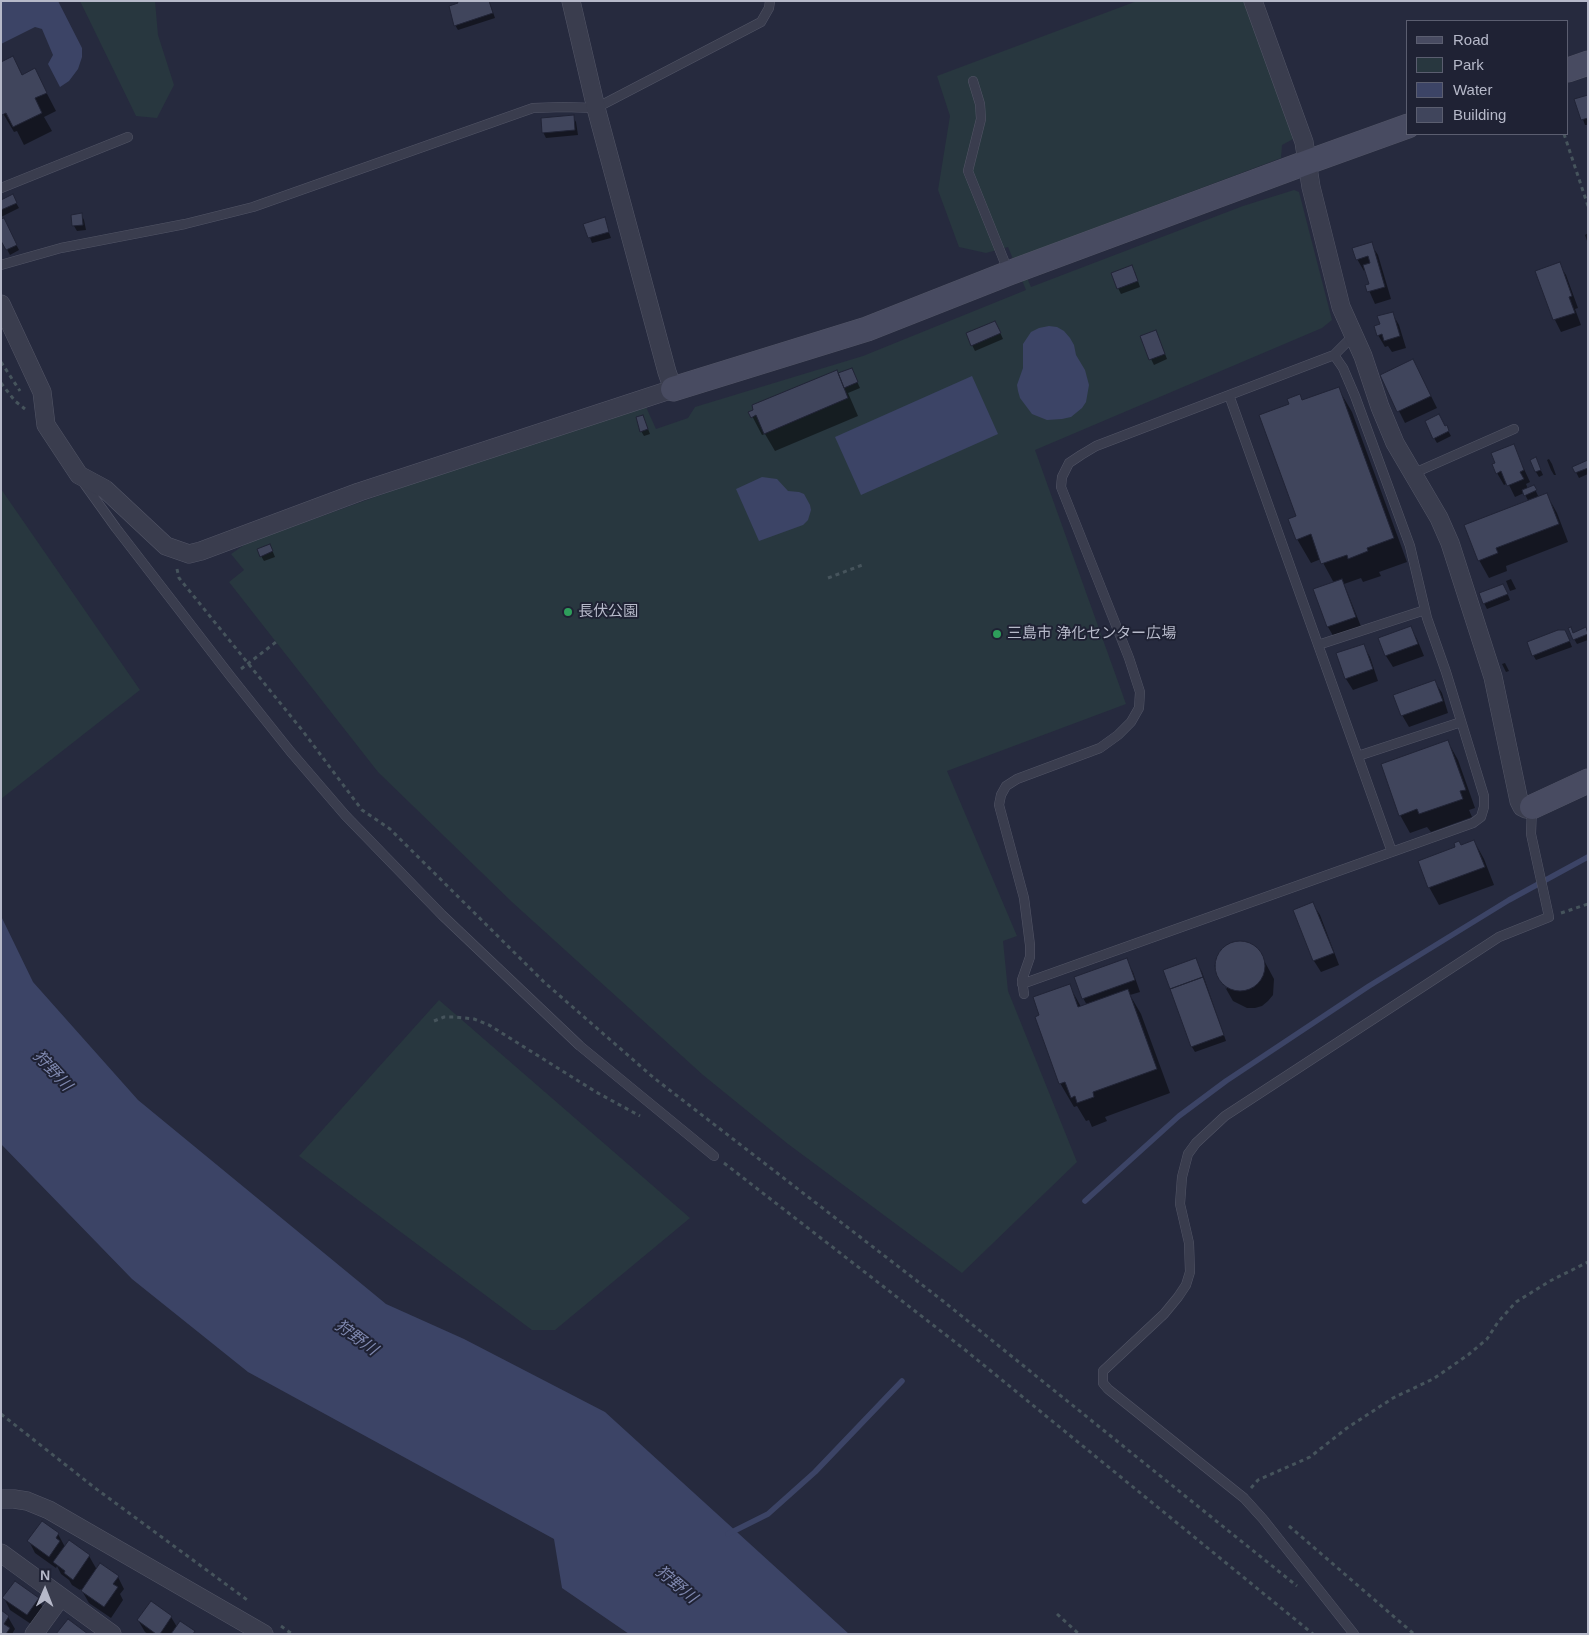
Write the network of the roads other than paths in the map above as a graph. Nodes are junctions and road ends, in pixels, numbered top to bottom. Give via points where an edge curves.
1 (570, 1) edge
2 (770, 1) edge
3 (1253, 1) edge
4 (1588, 63) edge
5 (1569, 70) edge
6 (973, 81) dead end
7 (596, 108) junction
8 (1406, 127) edge
9 (128, 136) dead end
10 (1308, 162) junction
11 (1, 188) edge
12 (1, 265) edge
13 (1009, 273) junction
14 (1, 304) edge
15 (1353, 336) junction
16 (1334, 355) junction
17 (673, 389) junction
18 (1229, 396) junction
19 (1514, 428) dead end
20 (1412, 474) junction
21 (79, 475) junction
22 (1425, 610) junction
23 (1318, 645) junction
24 (1461, 722) junction
25 (1358, 756) junction
26 (1588, 780) edge
27 (1532, 807) junction
28 (1392, 852) junction
29 (1022, 984) junction
30 (1024, 994) dead end
31 (714, 1156) road end
32 (1, 1499) edge
33 (1, 1553) edge
34 (61, 1597) junction
35 (270, 1628) edge
36 (34, 1634) edge
37 (112, 1634) edge
38 (1354, 1634) edge

1 - 7 street
2 - 7 lane via 761,22
3 - 10 street via 1304,142
4 - 5 street
6 - 13 lane via 981,119 968,171
7 - 12 lane via 533,108 253,207 61,248
7 - 17 street
8 - 10 street
9 - 11 lane
10 - 13 street
10 - 15 street via 1311,187 1341,307
13 - 17 street via 867,329
14 - 21 street via 42,392 46,425
15 - 16 lane
15 - 20 street via 1388,426
16 - 18 lane
16 - 22 lane via 1355,396 1407,537
17 - 21 street via 358,492 188,554 166,546 105,489
18 - 23 lane
18 - 29 lane via 1096,446 1070,463 1062,477 1061,487 1129,658 1140,692 1139,708 1131,722 1100,748 1017,779 1006,786 1001,795 999,805 1024,898 1030,945
19 - 20 lane
20 - 27 street via 1450,543 1493,677 1519,801 1526,809
21 - 31 lane via 231,677 344,815 442,916 580,1046
22 - 23 lane
22 - 24 lane
23 - 25 lane
24 - 25 lane
24 - 28 lane via 1484,796 1481,817 1474,823
25 - 28 lane
26 - 27 street
27 - 38 lane via 1531,834 1549,917 1499,936 1224,1116 1196,1143 1188,1154 1180,1204 1189,1243 1190,1272 1186,1285 1164,1314 1102,1371 1103,1383 1108,1389 1244,1498
28 - 29 lane
29 - 30 lane
32 - 35 street via 27,1501 49,1510
33 - 34 street
34 - 36 street
34 - 37 street

